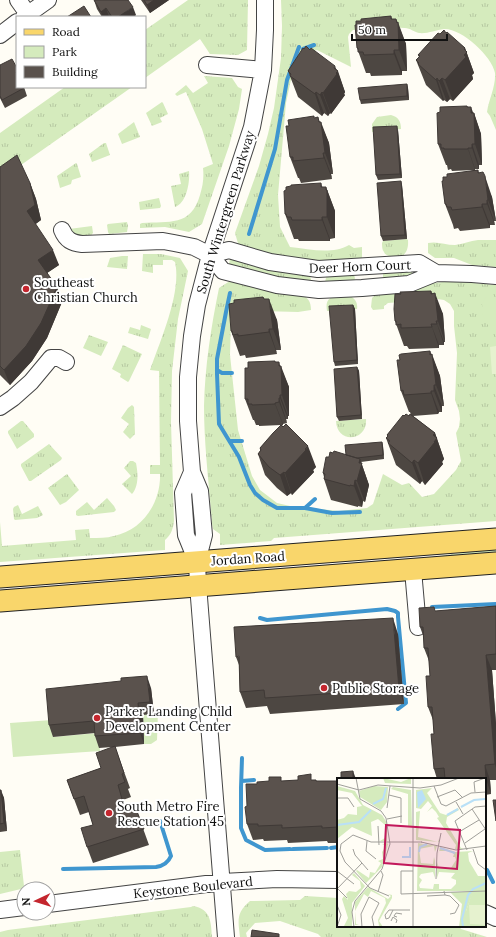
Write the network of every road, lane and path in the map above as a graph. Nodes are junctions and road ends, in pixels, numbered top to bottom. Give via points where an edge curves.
1 (18, 0) edge
2 (48, 0) edge
3 (265, 0) edge
4 (22, 16) edge
5 (26, 16) edge
6 (16, 23) edge
7 (0, 35) edge
8 (207, 65) dead end
9 (262, 70) junction
10 (62, 230) dead end
11 (210, 255) junction
12 (376, 267) junction
13 (318, 270) junction
14 (436, 273) junction
15 (496, 276) edge
16 (370, 287) junction
17 (319, 290) junction
18 (66, 362) dead end
19 (0, 407) edge
20 (496, 539) edge
21 (197, 562) junction
22 (496, 563) edge
23 (413, 570) junction
24 (0, 577) edge
25 (198, 585) junction
26 (0, 601) edge
27 (418, 626) edge
28 (337, 880) edge
29 (222, 882) junction
30 (56, 903) edge
31 (16, 908) edge
32 (0, 910) edge
33 (486, 914) edge
34 (496, 918) edge
35 (226, 937) edge

1 - 4 street
2 - 5 street
3 - 9 street, South Wintergreen Parkway
6 - 7 street
8 - 9 street
9 - 11 street, South Wintergreen Parkway via 248,144
10 - 11 street via 67,238 75,243 163,241 194,247
11 - 13 street, Deer Horn Court via 229,250 270,262
11 - 17 street, Deer Horn Court via 223,270 277,285
11 - 21 street, South Wintergreen Parkway via 197,305 190,356 188,421 192,472 183,493 186,535
12 - 13 street, Deer Horn Court
12 - 14 street, Deer Horn Court via 419,263
12 - 16 street
13 - 17 street
14 - 15 street, Deer Horn Court
14 - 16 street, Deer Horn Court via 409,284
16 - 17 street, Deer Horn Court
18 - 19 street via 59,358 51,358 25,386
20 - 21 main road, Jordan Road
21 - 24 main road, Jordan Road
21 - 25 street, South Wintergreen Parkway
22 - 23 main road, Jordan Road
23 - 25 main road, Jordan Road
23 - 27 street
25 - 26 main road, Jordan Road
25 - 29 street, South Wintergreen Parkway
28 - 29 street, Keystone Boulevard via 277,879
29 - 30 street, Keystone Boulevard
29 - 35 street, South Wintergreen Parkway
31 - 32 street
33 - 34 street

